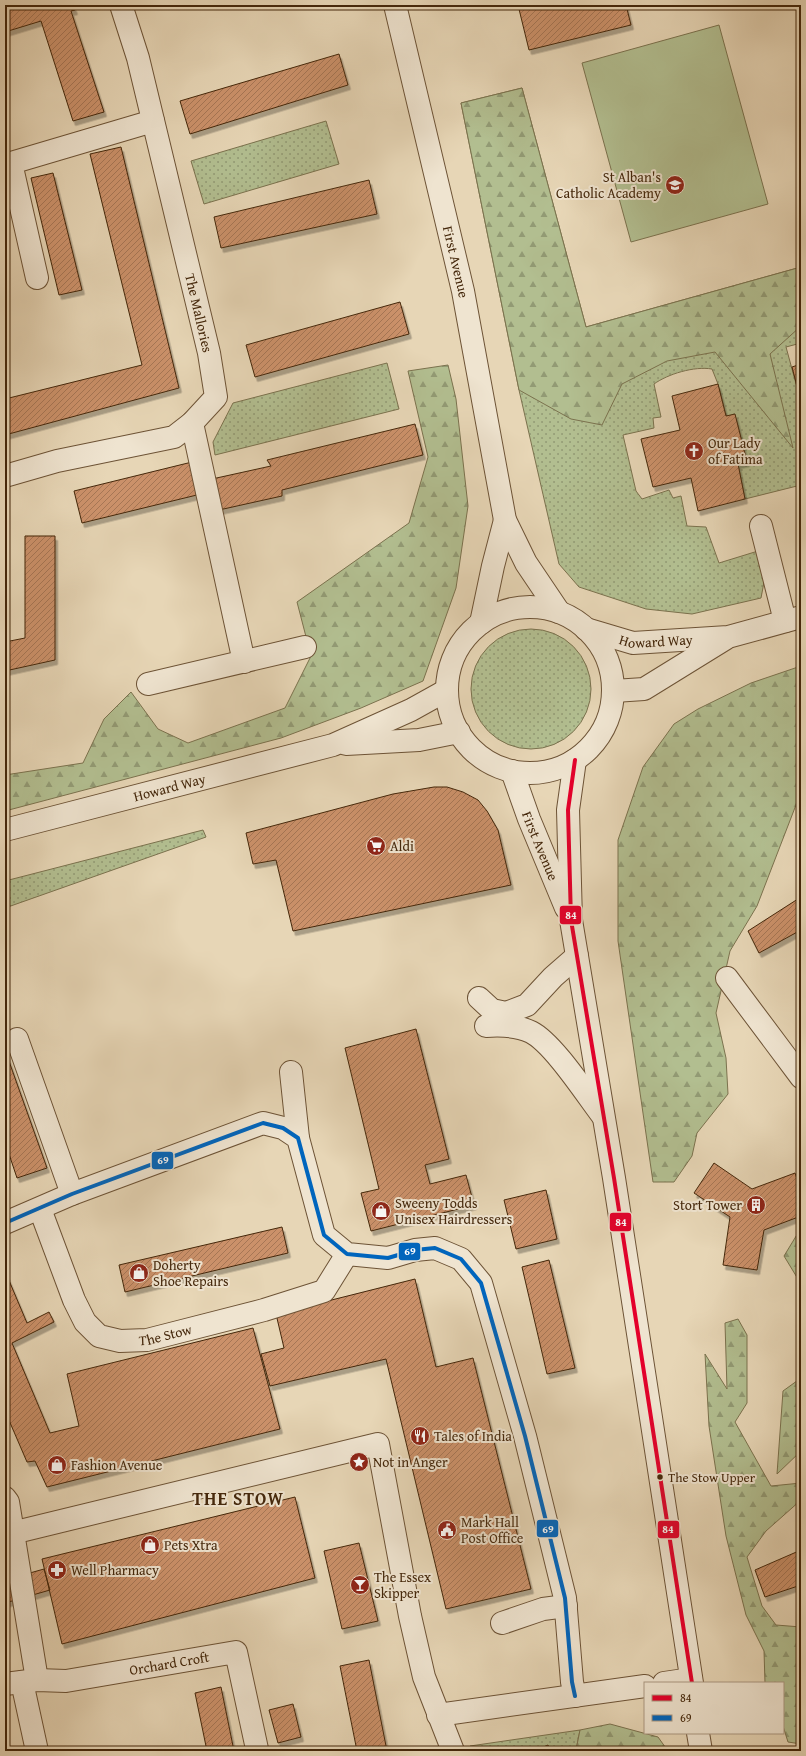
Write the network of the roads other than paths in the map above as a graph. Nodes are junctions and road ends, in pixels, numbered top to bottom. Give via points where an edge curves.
1 (121, 5) edge
2 (401, 6) edge
3 (153, 121) junction
4 (37, 278) dead end
5 (192, 423) junction
6 (5, 476) edge
7 (505, 520) junction
8 (761, 526) dead end
9 (559, 612) junction
10 (793, 619) edge
11 (481, 623) junction
12 (586, 628) junction
13 (728, 637) junction
14 (305, 647) dead end
15 (244, 662) junction
16 (148, 684) dead end
17 (447, 690) junction
18 (614, 691) junction
19 (459, 732) junction
20 (333, 745) junction
21 (575, 760) junction
22 (512, 771) junction
23 (5, 830) edge
24 (571, 920) junction
25 (577, 956) junction
26 (727, 978) dead end
27 (479, 998) dead end
28 (486, 1026) dead end
29 (17, 1039) dead end
30 (291, 1072) dead end
31 (801, 1078) edge
32 (604, 1117) junction
33 (298, 1138) junction
34 (72, 1194) junction
35 (40, 1209) junction
36 (5, 1223) edge
37 (347, 1254) junction
38 (5, 1498) edge
39 (9, 1532) edge
40 (566, 1606) junction
41 (502, 1623) dead end
42 (692, 1681) edge
43 (21, 1682) edge
44 (678, 1682) edge
45 (644, 1686) edge
46 (575, 1696) junction
47 (438, 1715) junction
48 (698, 1734) edge
49 (257, 1749) dead end
50 (38, 1751) edge
51 (452, 1751) edge
52 (701, 1751) edge

1 - 3 street, The Mallories via 138,58
2 - 7 street, First Avenue via 464,291
3 - 4 street via 11,162
3 - 5 street, The Mallories via 209,353 216,397
5 - 6 street, The Mallories via 174,437 57,461
5 - 15 street
7 - 9 street, First Avenue via 526,563
7 - 11 street, First Avenue
8 - 10 street
9 - 11 street via 532,607 505,611
9 - 12 street
10 - 13 street, Howard Way
11 - 17 street via 463,642 451,665
12 - 13 street, Howard Way via 632,643
12 - 18 street via 601,646 611,668
13 - 18 street, Howard Way via 644,689
14 - 15 street
15 - 16 street
17 - 19 street via 450,712
17 - 20 street, Howard Way via 411,710
18 - 21 street via 608,718 596,742
19 - 20 street, Howard Way via 419,740
19 - 22 street via 473,750 485,759
20 - 23 street, Howard Way
21 - 22 street via 555,770 534,773
21 - 24 street, First Avenue via 568,810
22 - 24 street, First Avenue
24 - 25 street, First Avenue
25 - 27 street via 527,1005 506,1013 492,1010
25 - 32 street, First Avenue
26 - 31 street
28 - 32 street via 508,1025 532,1032 552,1049
29 - 34 street
30 - 33 street
32 - 42 street, First Avenue
33 - 34 street via 283,1128 263,1123
33 - 37 street via 324,1235
34 - 35 street
35 - 36 street
35 - 37 street, The Stow via 74,1300 85,1322 99,1336 120,1341 147,1340 264,1310 324,1291
37 - 40 street via 388,1258 415,1250 435,1248 461,1259 481,1283 525,1436
38 - 39 street via 8,1502
39 - 43 street
39 - 47 street via 378,1444 410,1616 424,1677
40 - 41 street via 543,1609
40 - 46 street
42 - 44 street
43 - 49 street, Orchard Croft via 66,1681 236,1652
43 - 50 street
45 - 46 street
46 - 47 street
47 - 51 street
48 - 52 street

